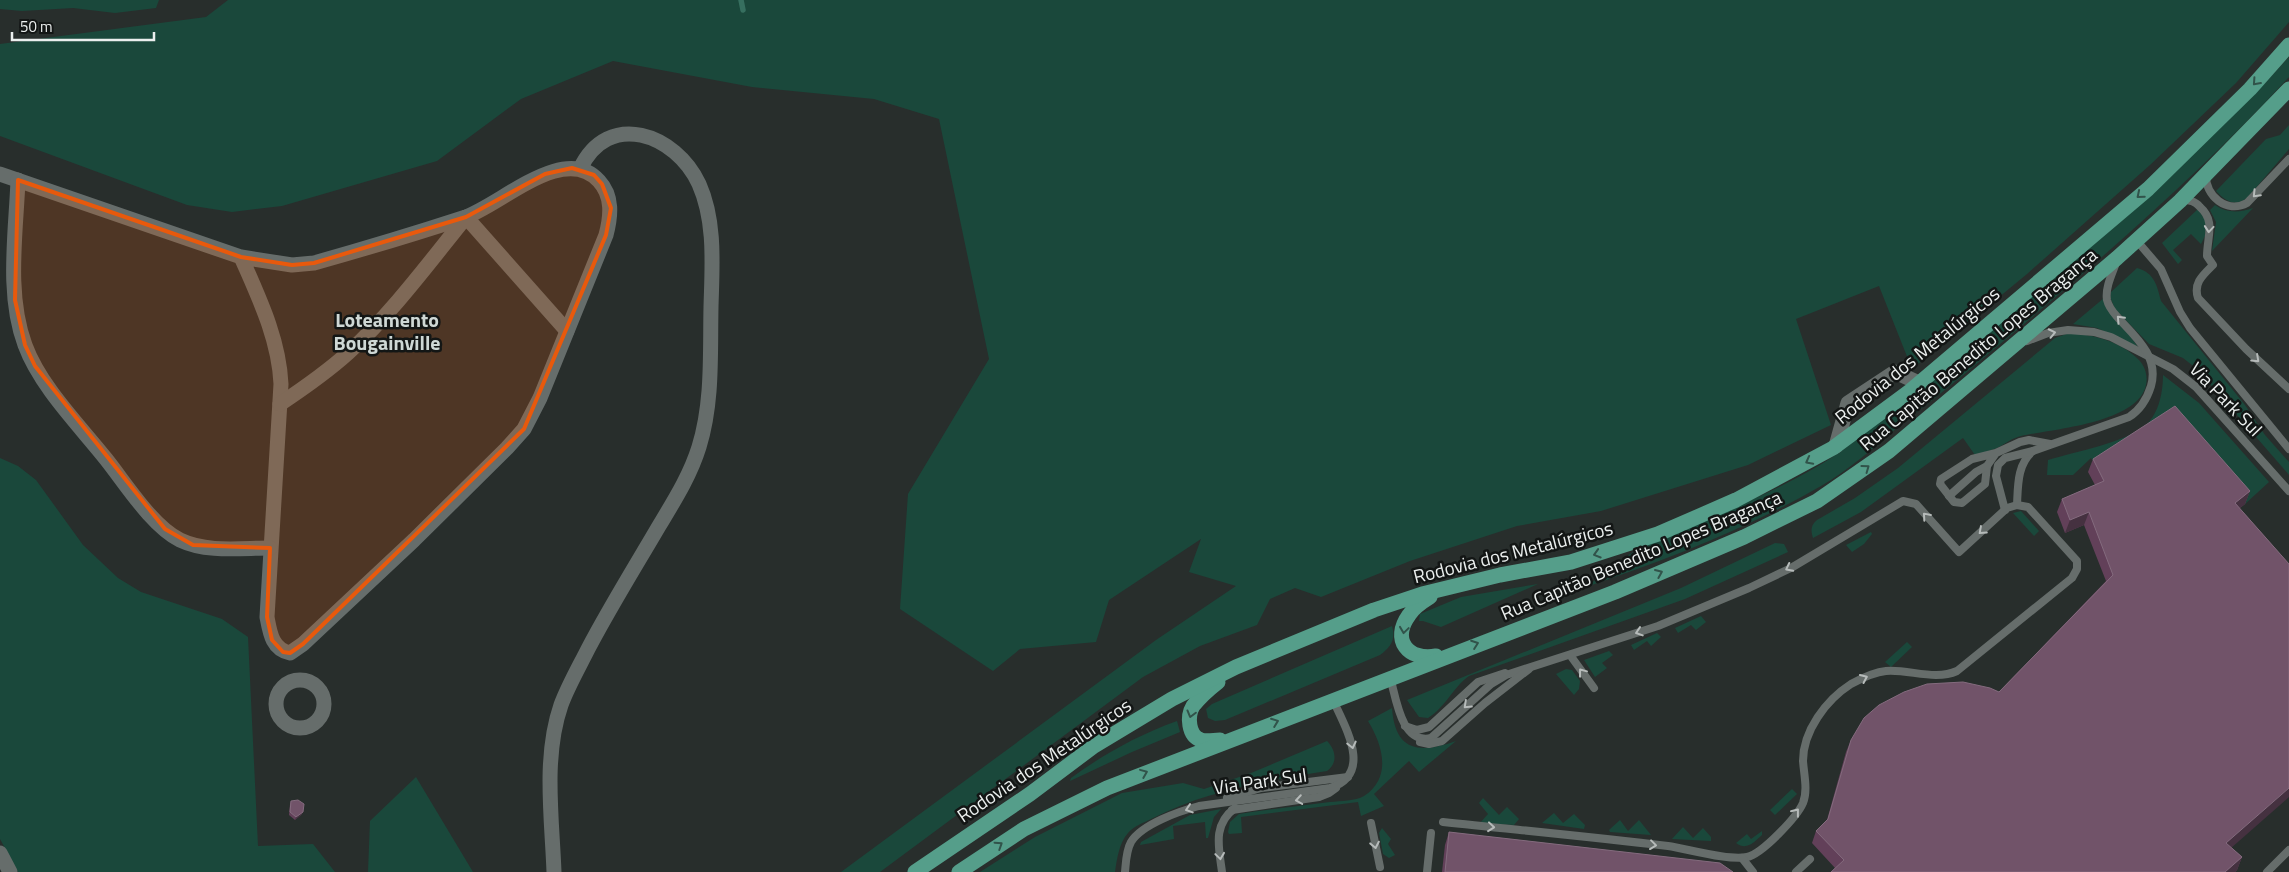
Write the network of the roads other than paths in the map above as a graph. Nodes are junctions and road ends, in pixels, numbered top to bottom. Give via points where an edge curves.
1 (2289, 46) edge
2 (2289, 89) edge
3 (2289, 159) edge
4 (580, 169) junction
5 (0, 174) edge
6 (2206, 174) junction
7 (18, 180) junction
8 (2180, 200) junction
9 (466, 217) junction
10 (2137, 241) junction
11 (241, 257) junction
12 (2117, 258) junction
13 (567, 331) junction
14 (2008, 351) junction
15 (2150, 357) junction
16 (1919, 383) junction
17 (2289, 389) edge
18 (280, 404) junction
19 (2052, 444) junction
20 (1836, 446) junction
21 (2289, 449) edge
22 (2033, 451) junction
23 (1996, 453) junction
24 (1987, 466) junction
25 (2289, 491) edge
26 (1949, 496) junction
27 (2017, 505) junction
28 (2006, 510) junction
29 (270, 548) junction
30 (1449, 586) junction
31 (1453, 652) junction
32 (290, 653) junction
33 (1570, 655) junction
34 (1535, 665) junction
35 (1236, 667) junction
36 (1524, 668) junction
37 (1390, 677) junction
38 (296, 680) dead end
39 (1594, 688) dead end
40 (1333, 700) junction
41 (1405, 726) junction
42 (1410, 734) junction
43 (1229, 740) junction
44 (1345, 780) junction
45 (1258, 797) junction
46 (1209, 805) junction
47 (1232, 810) junction
48 (1443, 822) dead end
49 (1371, 823) dead end
50 (1431, 833) dead end
51 (2289, 850) edge
52 (0, 853) edge
53 (1742, 858) junction
54 (1810, 859) dead end
55 (1380, 867) dead end
56 (10, 872) edge
57 (554, 872) edge
58 (915, 872) edge
59 (959, 872) edge
60 (1125, 872) edge
61 (1222, 872) edge
62 (1427, 872) edge
63 (1753, 872) edge
64 (1796, 872) edge
65 (2267, 872) edge

1 -> 16 main road, Rodovia dos Metalúrgicos via 2148,189
2 - 6 main road, Rua Capitão Benedito Lopes Bragança
3 -> 6 lane via 2247,203 2238,207 2224,205 2212,195 2205,185
4 - 9 street via 559,169 544,174
4 - 13 street via 594,175 602,184 611,208 610,221
4 - 57 street via 591,150 601,142 627,135 643,135 674,150 699,185 712,242 709,393 701,440 688,476 596,635 561,704 551,759
5 - 7 street
6 - 8 main road, Rua Capitão Benedito Lopes Bragança
7 - 11 street
7 - 29 street via 14,268 18,320 25,346 48,386 152,517 178,539 210,548
8 - 10 main road, Rua Capitão Benedito Lopes Bragança
8 -> 17 lane via 2196,202 2210,222 2207,256 2213,264 2198,282 2198,298
9 - 11 street via 314,263 292,265
9 - 13 street
9 - 18 street via 395,304 349,352
10 - 12 main road, Rua Capitão Benedito Lopes Bragança
10 - 21 lane via 2161,269 2190,328
11 - 18 street via 277,351 281,368
12 - 14 main road, Rua Capitão Benedito Lopes Bragança
15 -> 12 lane, Via Park Sul via 2108,304 2107,289
13 - 32 street via 533,414 508,448 304,644
14 -> 15 lane via 2043,335 2076,330 2103,334
31 -> 14 main road, Rua Capitão Benedito Lopes Bragança via 1615,592 1789,516 1889,452
15 - 19 lane via 2153,371 2150,388 2135,413
15 - 25 lane, Via Park Sul via 2178,372 2196,387
16 - 20 main road, Rodovia dos Metalúrgicos
16 - 20 street via 1895,372 1848,403
18 - 29 street
19 - 22 lane
19 - 23 lane via 2024,441
20 -> 30 main road, Rodovia dos Metalúrgicos via 1736,500 1658,534 1571,562
22 - 27 lane via 2022,467
22 - 28 lane via 2010,456 1998,465 1998,485
23 - 24 lane
23 - 26 lane via 1972,459 1943,477 1940,484
24 - 26 lane
24 - 26 lane via 1985,484 1965,501 1957,504
27 - 28 lane
53 -> 27 lane via 1763,848 1800,808 1805,792 1807,737 1827,706 1845,688 1866,676 1885,671 1941,675 1958,671 2075,574 2078,565 2074,558 2031,509
28 -> 33 lane via 1959,552 1916,504 1903,500 1791,568 1749,588 1658,626
29 - 32 street via 269,630 277,648
30 -> 31 main road via 1416,607 1408,615 1402,633 1406,649 1418,657
30 - 35 main road, Rodovia dos Metalúrgicos via 1374,610
31 - 37 main road, Rua Capitão Benedito Lopes Bragança
32 - 38 street
33 - 34 lane
39 -> 33 lane
34 - 36 lane
34 - 42 lane via 1442,741 1421,743
35 -> 43 main road via 1198,700 1189,719 1199,740
35 - 58 main road, Rodovia dos Metalúrgicos via 1163,704 1094,746
36 - 41 lane via 1481,680 1429,727 1417,730
36 -> 42 lane via 1491,684 1435,736 1421,739
37 - 40 main road, Rua Capitão Benedito Lopes Bragança
37 - 41 lane
43 -> 40 main road, Rua Capitão Benedito Lopes Bragança
40 -> 44 lane via 1352,746 1353,762
41 - 42 lane
59 -> 43 main road via 1024,829 1068,806
44 - 45 lane, Via Park Sul via 1330,788
44 - 46 lane via 1261,788
44 -> 47 lane via 1324,796
45 - 46 lane, Via Park Sul
45 - 47 lane
46 -> 60 lane, Via Park Sul via 1181,812 1140,832 1128,848
47 -> 61 lane via 1221,822 1218,832
48 -> 53 lane
49 -> 55 lane
50 - 62 lane
51 - 65 lane
52 - 56 street
53 - 63 lane
54 - 64 lane

